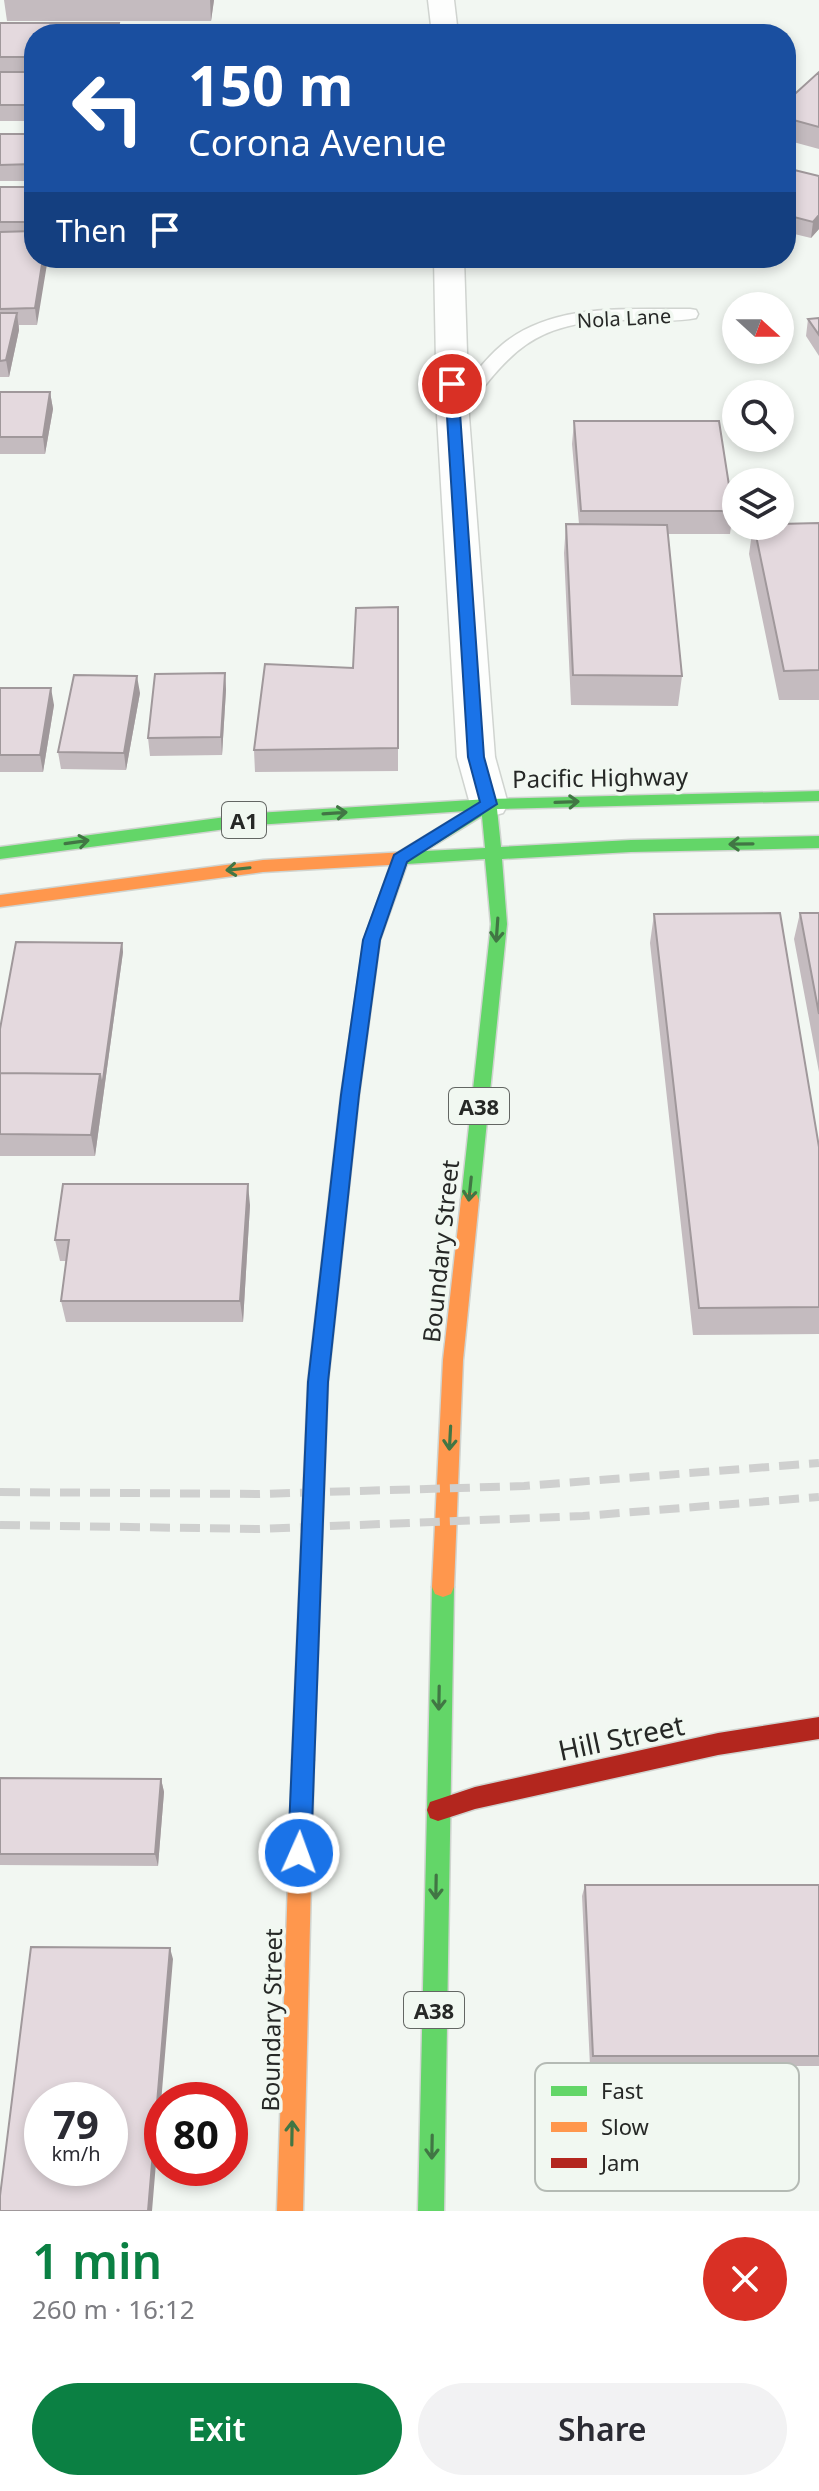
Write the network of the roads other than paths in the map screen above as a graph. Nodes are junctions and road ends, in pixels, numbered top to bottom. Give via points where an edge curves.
1 (441, 0) edge
2 (444, 24) edge
3 (449, 268) edge
4 (690, 314) dead end
5 (453, 416) junction
6 (819, 796) edge
7 (489, 804) junction
8 (819, 842) edge
9 (495, 852) junction
10 (0, 853) edge
11 (400, 859) junction
12 (0, 901) edge
13 (819, 1728) edge
14 (438, 1810) junction
15 (290, 2211) edge
16 (431, 2211) edge

1 - 2 street
3 - 5 street
4 - 5 lane, Nola Lane via 581,319 531,332 511,346
5 - 7 street via 476,757
7 -> 6 main road, Pacific Highway / A1
7 - 9 main road, Boundary Street / A38
10 -> 7 main road, Pacific Highway / A1 via 218,822
7 - 11 main road
8 -> 9 main road, A1
9 - 11 main road, A1
9 -> 14 main road, Boundary Street / A38 via 499,924 453,1360
11 -> 12 main road, A1 via 248,868
15 -> 11 main road, Boundary Street via 318,1382 372,940
13 - 14 main road, Hill Street via 718,1744
14 -> 16 main road, Boundary Street / A38

